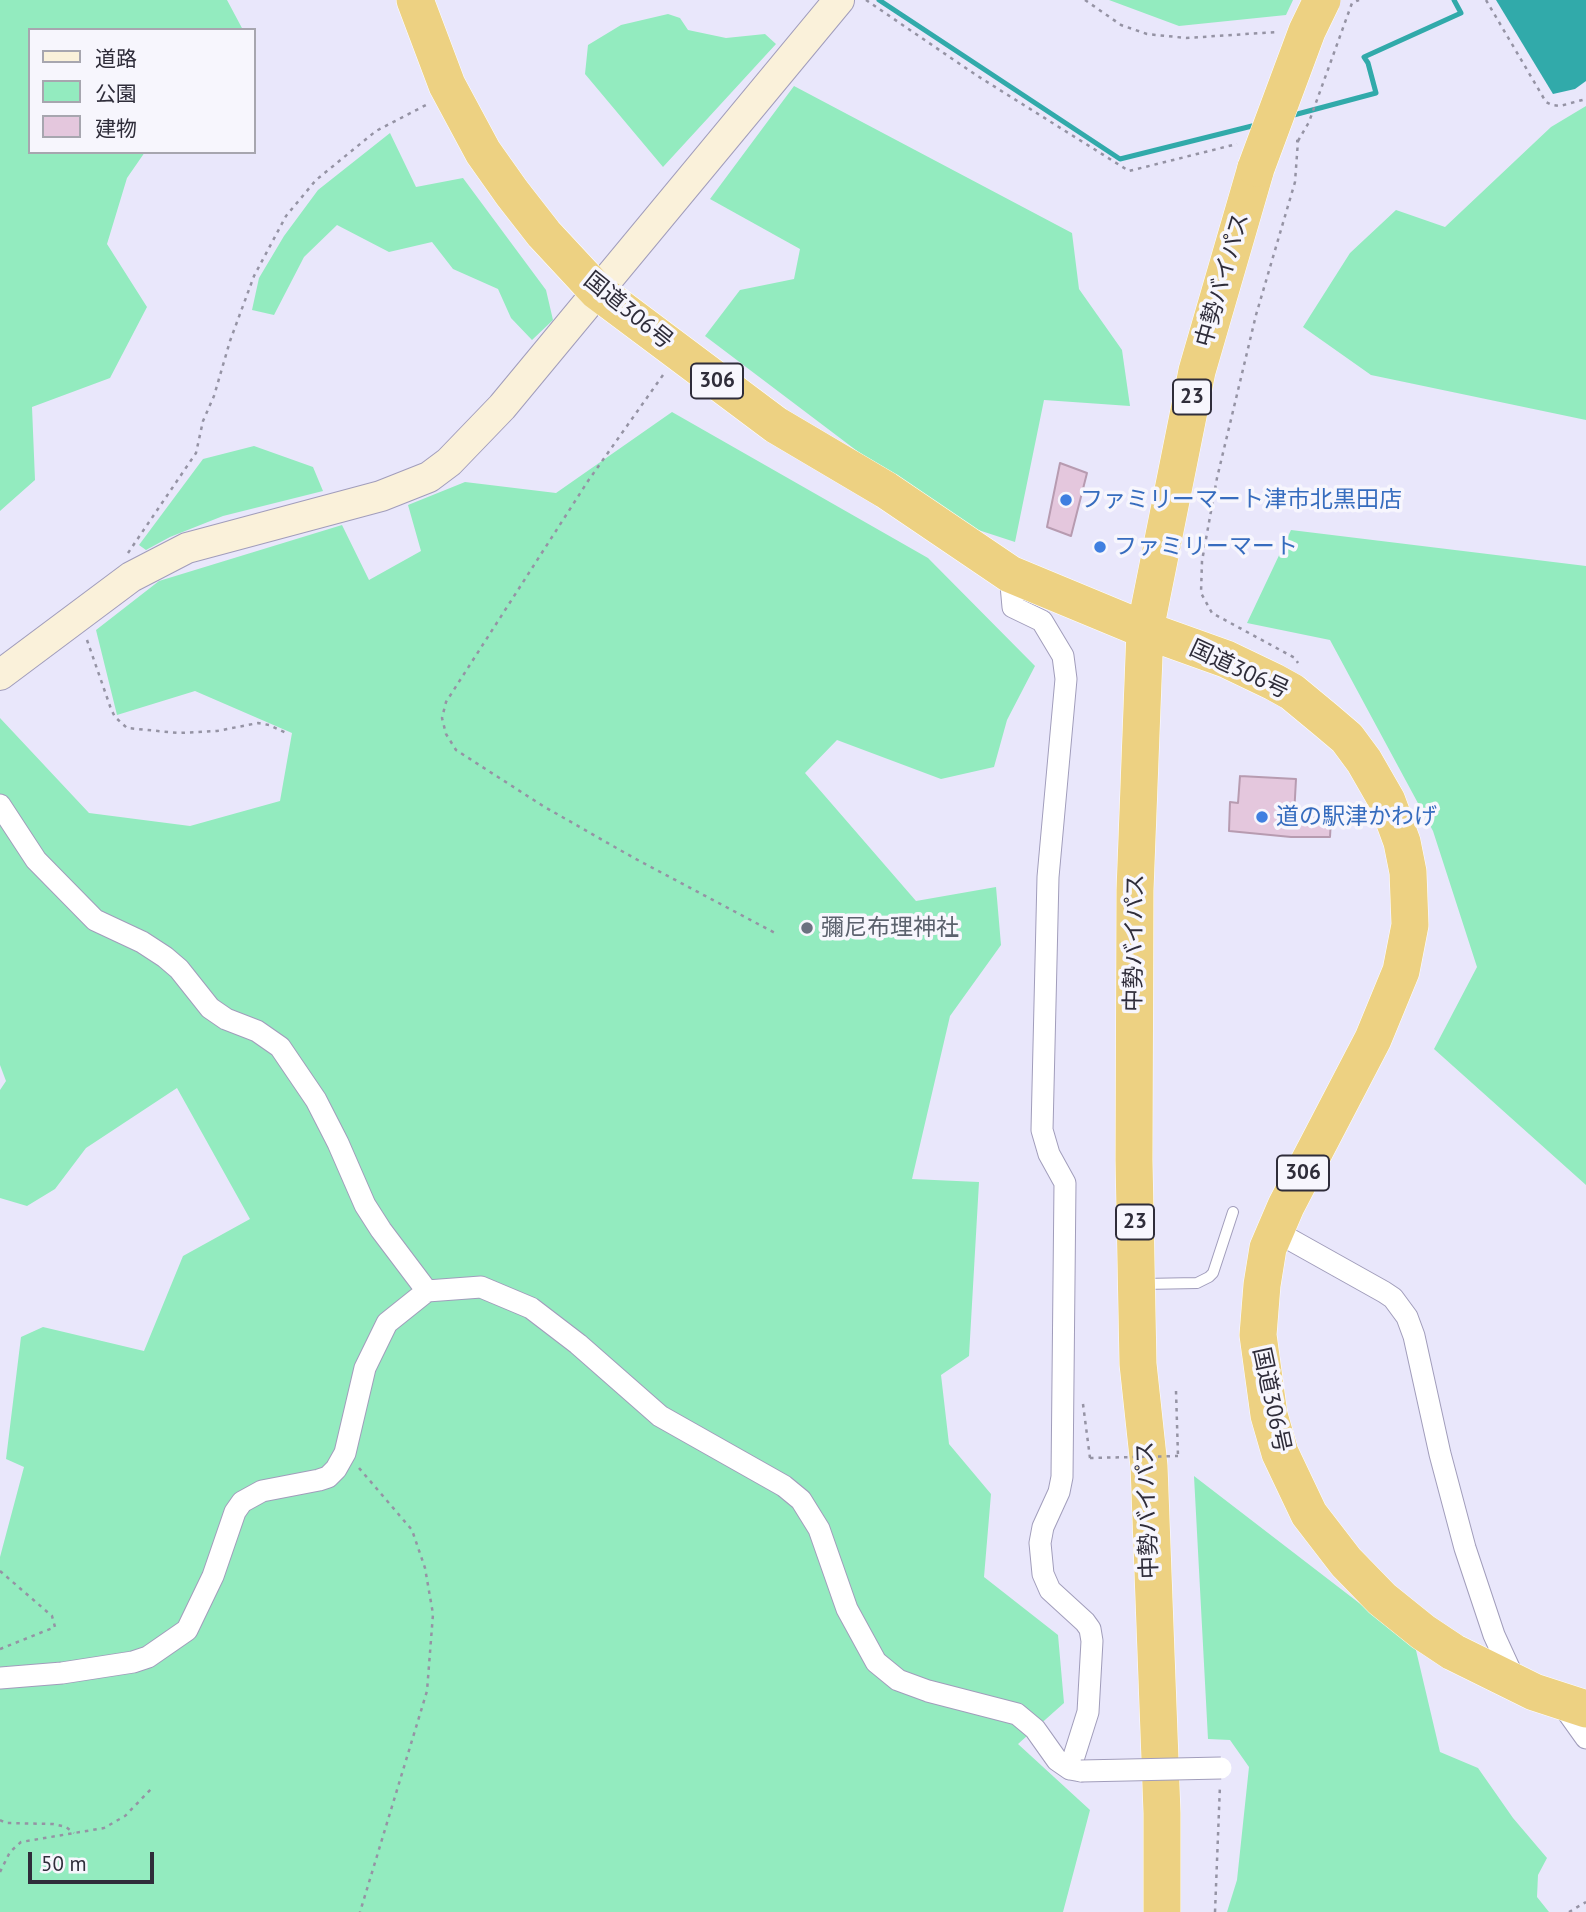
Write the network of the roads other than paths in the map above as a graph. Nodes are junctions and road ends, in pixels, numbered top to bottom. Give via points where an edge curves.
1 (415, 0) edge
2 (839, 0) edge
3 (1338, 4) edge
4 (597, 291) junction
5 (1010, 574) junction
6 (1145, 630) junction
7 (0, 675) edge
8 (0, 805) edge
9 (1233, 1212) dead end
10 (1275, 1231) junction
11 (1136, 1284) junction
12 (427, 1291) junction
13 (0, 1678) edge
14 (1517, 1685) junction
15 (1572, 1705) edge
16 (1586, 1738) edge
17 (1221, 1768) road end
18 (1076, 1770) junction
19 (1162, 1813) junction
20 (1150, 1912) edge
21 (1162, 1912) edge
22 (1169, 1912) edge

1 - 4 highway, 国道306号 / 306 via 466,123 512,193
2 - 4 street
3 - 6 highway, 中勢バイパス / 23, bridge via 1307,31 1250,155 1197,370
4 - 5 highway, 国道306号 / 306 via 776,425 886,490
4 - 7 street via 471,441 429,477 381,496 187,548 131,578
5 - 6 highway, 国道306号 / 306
5 - 18 street via 1013,607 1042,621 1063,656 1066,679 1048,877 1042,1130 1065,1183 1062,1477 1040,1543 1043,1574 1050,1590 1085,1622 1092,1641 1088,1712
6 - 10 highway, 国道306号 / 306 via 1226,659 1292,692 1347,738 1377,781 1404,852 1410,925 1401,971 1373,1039
6 - 11 highway, 中勢バイパス / 23 via 1135,890
8 - 12 street via 36,860 95,920 165,957 210,1008 280,1047 316,1100 365,1205
9 - 11 lane via 1209,1277 1197,1283
10 - 14 street via 1384,1292 1407,1317 1465,1548 1494,1635
10 - 14 highway, 国道306号 / 306 via 1268,1248 1258,1335 1269,1415 1298,1494 1333,1547 1382,1599 1453,1652
11 - 19 highway, 中勢バイパス / 23 via 1138,1364 1149,1466
12 - 13 street via 387,1323 365,1368 345,1453 336,1469 319,1480 262,1490 242,1502 187,1630 148,1657 95,1669
12 - 18 street via 481,1287 531,1308 660,1416 784,1486 801,1500 819,1530 847,1609 876,1662 898,1680 1017,1714 1035,1729 1057,1760
14 - 15 highway, 国道306号 / 306
15 - 16 street
17 - 18 street, bridge
19 - 20 highway
19 - 21 highway, 中勢バイパス / 23
19 - 22 highway

